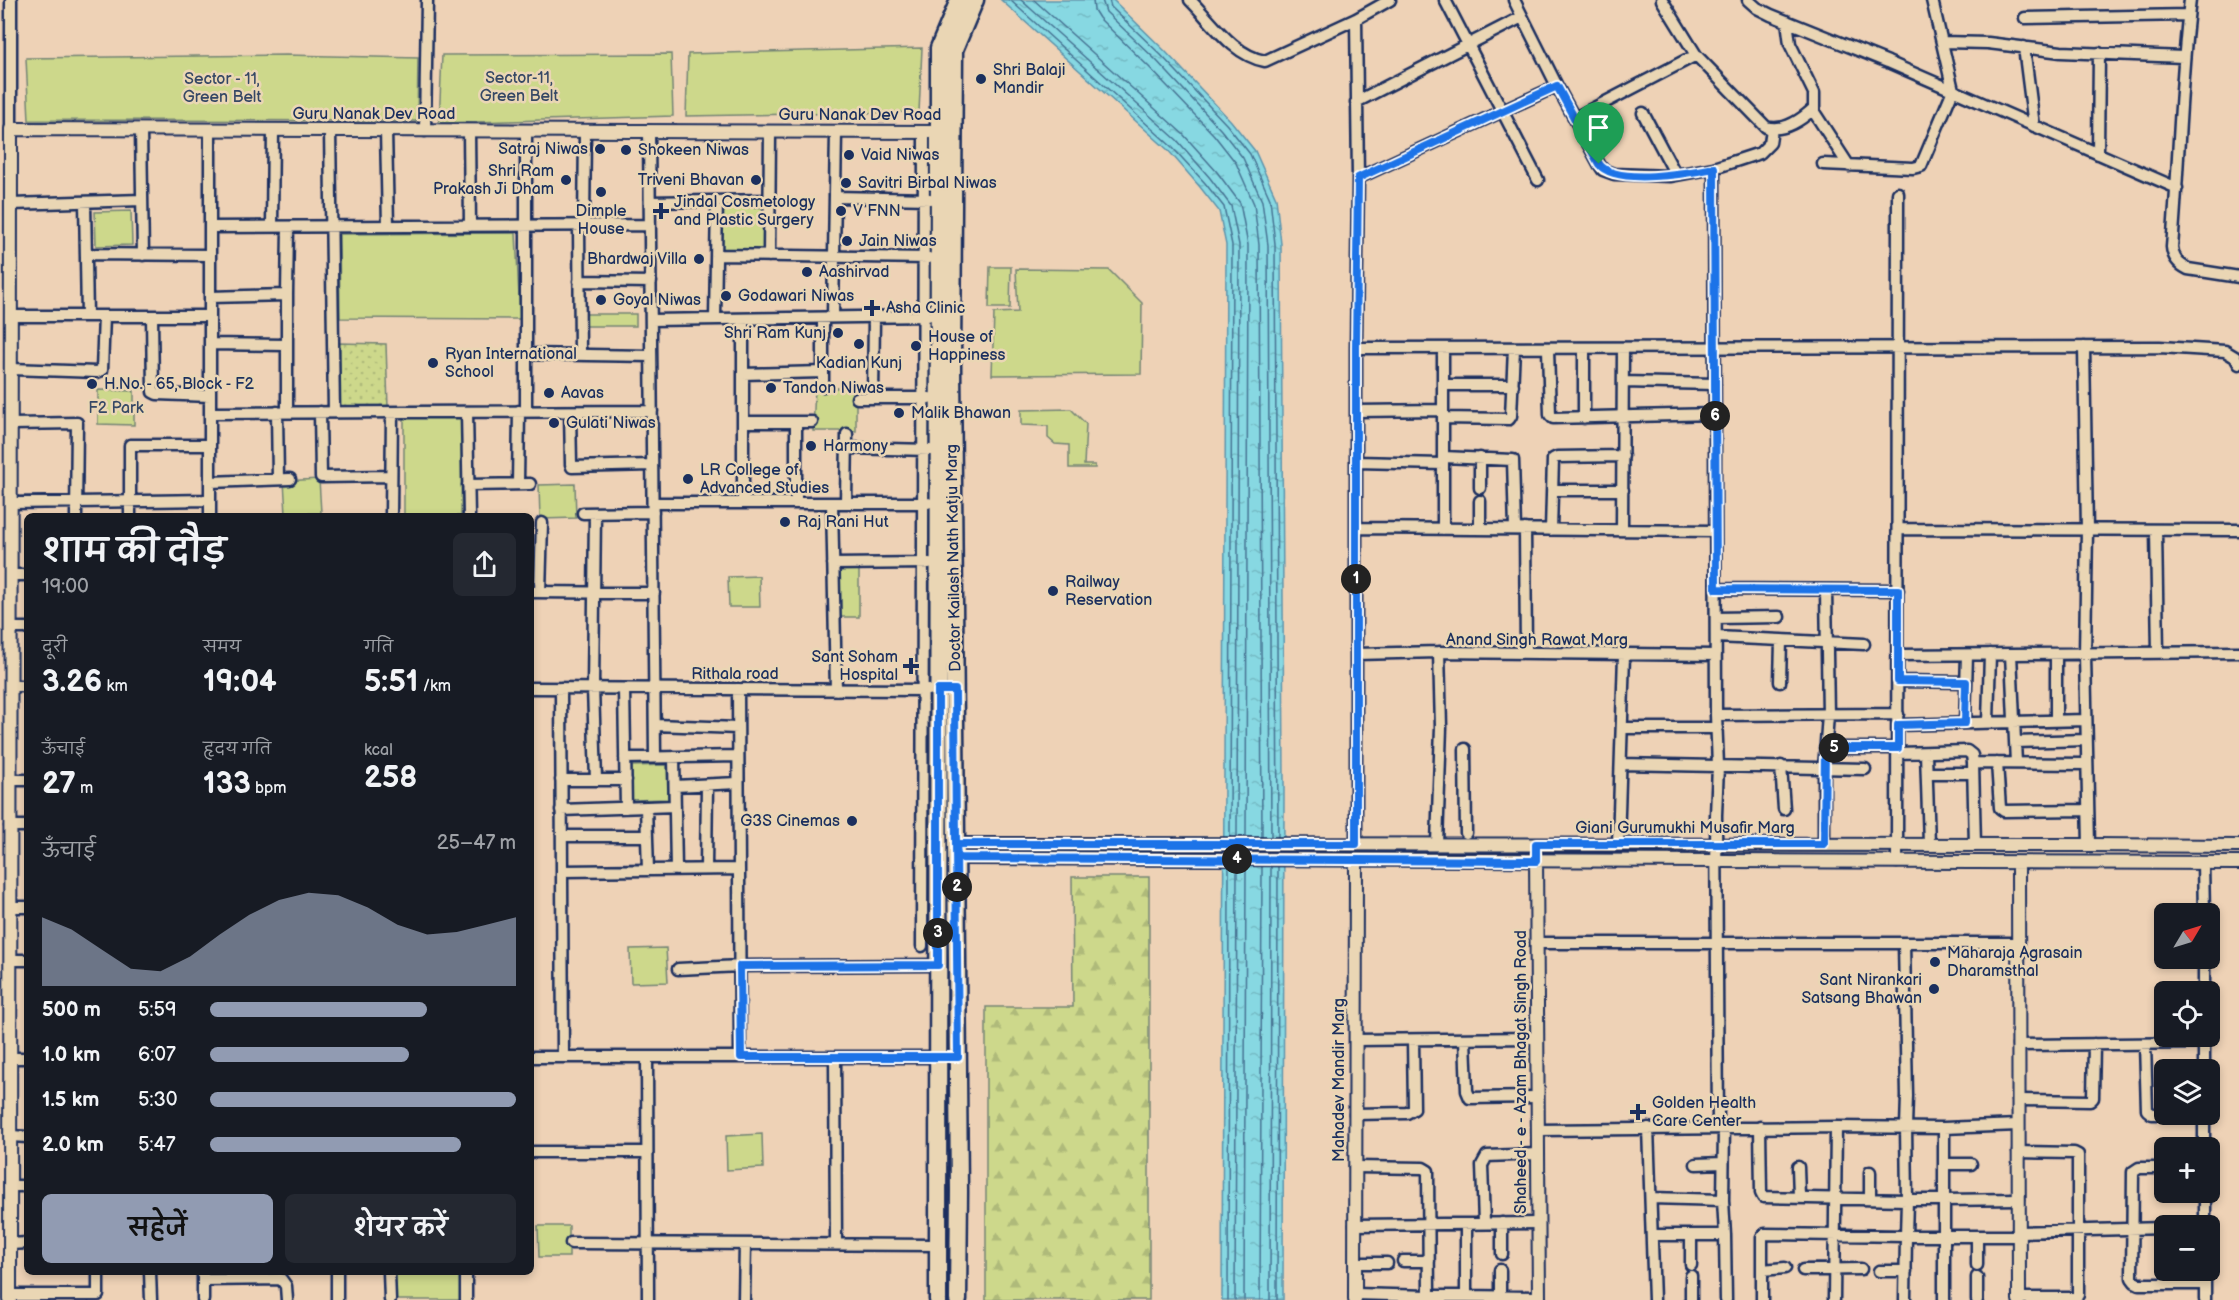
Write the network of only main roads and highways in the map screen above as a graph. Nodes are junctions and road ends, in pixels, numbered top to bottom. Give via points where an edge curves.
1 (959, 0) edge
2 (975, 0) edge
3 (938, 132) junction
4 (939, 690) junction
5 (938, 1300) edge
6 (958, 1300) edge

1 - 3 main road, Doctor Kailash Nath Katju Marg via 939,48
2 - 3 main road, Doctor Kailash Nath Katju Marg via 954,50
3 - 4 main road, Doctor Kailash Nath Katju Marg via 931,199 930,503
3 - 4 main road, Doctor Kailash Nath Katju Marg via 952,366
4 - 5 main road, Doctor Kailash Nath Katju Marg
4 - 6 main road, Doctor Kailash Nath Katju Marg via 956,851

